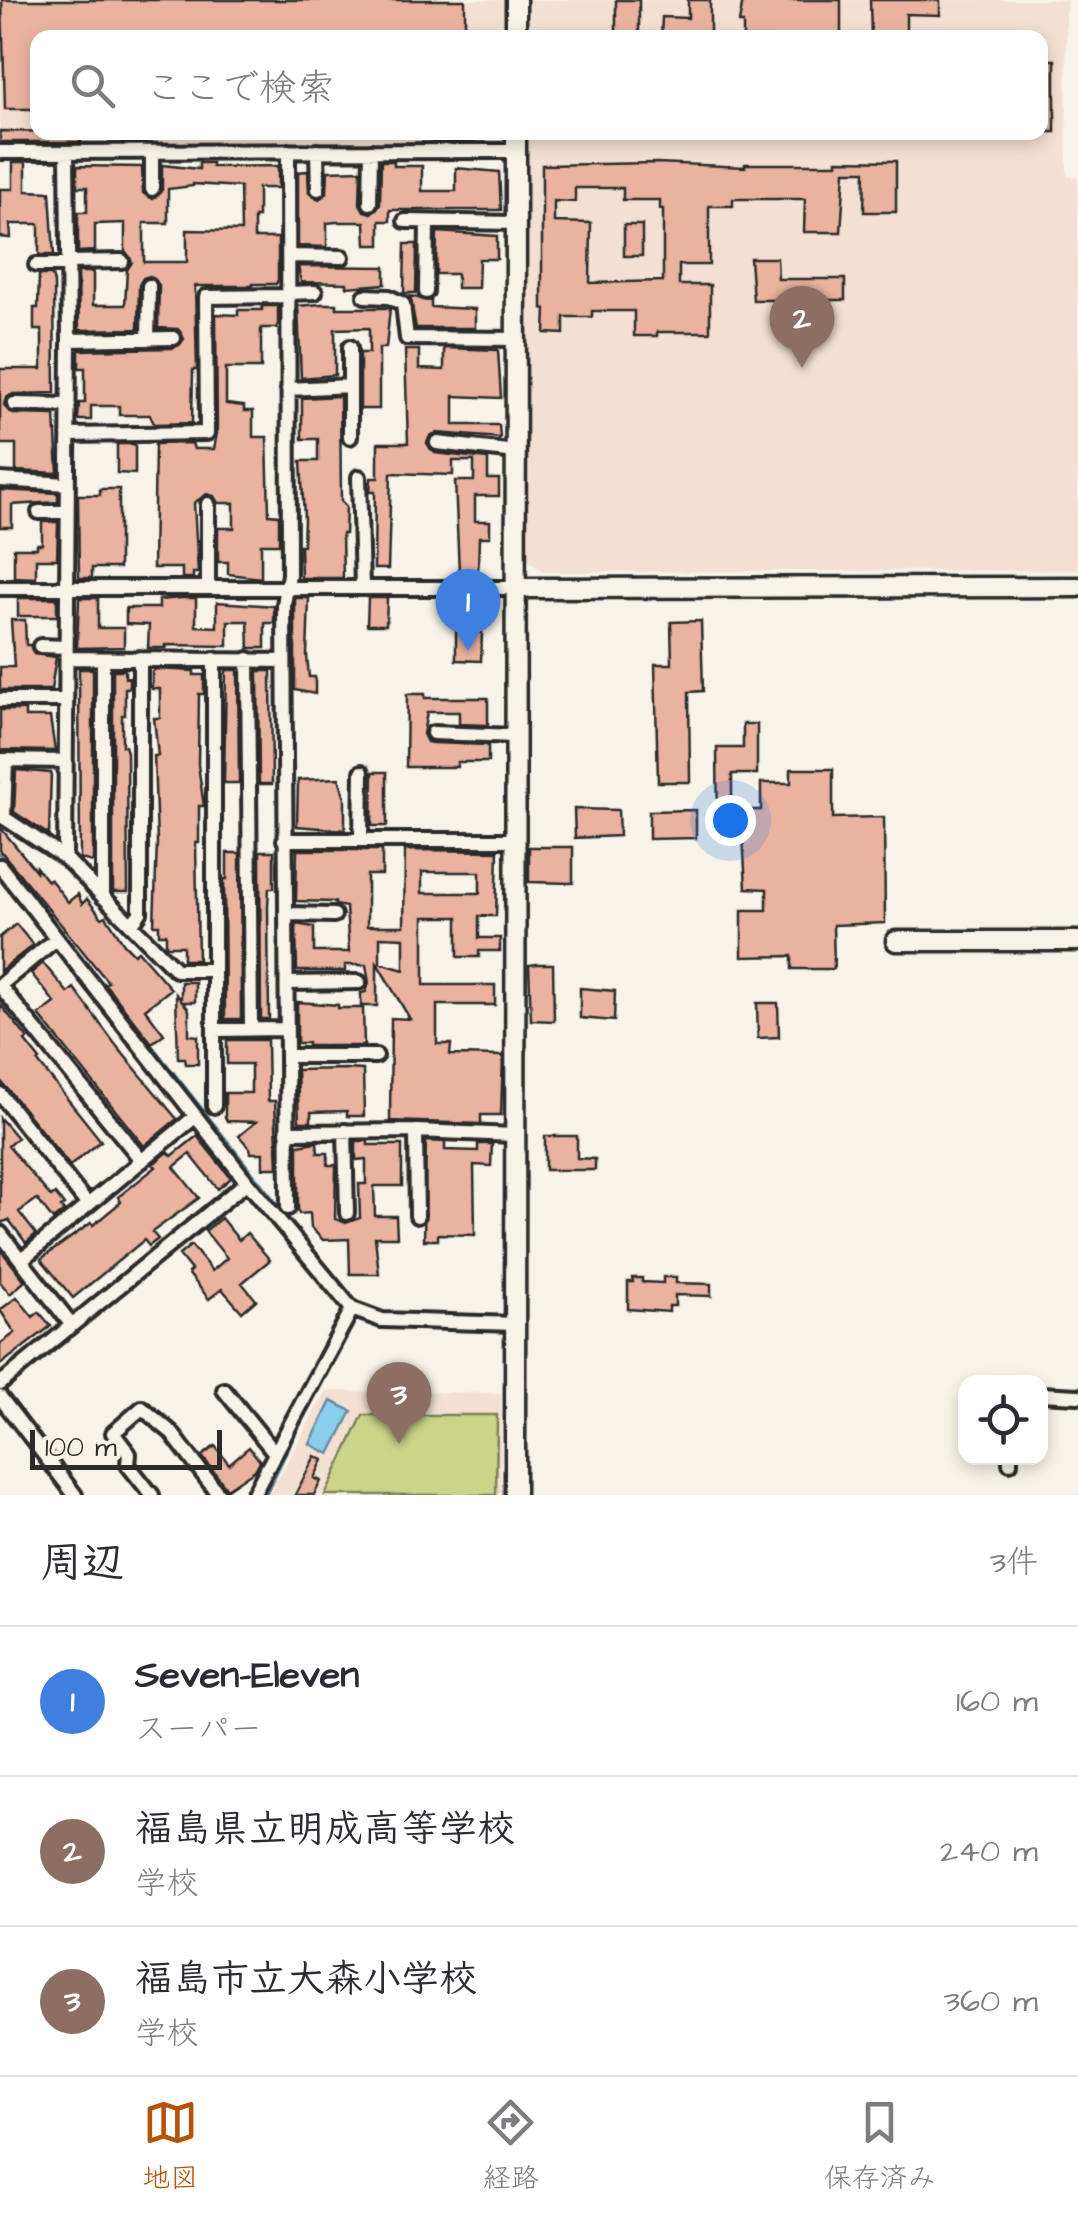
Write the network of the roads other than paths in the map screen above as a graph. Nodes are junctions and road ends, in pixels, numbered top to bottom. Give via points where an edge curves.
1 (516, 0) edge
2 (516, 30) edge
3 (516, 142) edge
4 (317, 151) junction
5 (371, 151) junction
6 (0, 152) edge
7 (66, 152) junction
8 (152, 152) junction
9 (288, 152) junction
10 (152, 188) dead end
11 (318, 189) dead end
12 (370, 202) dead end
13 (405, 221) dead end
14 (427, 222) junction
15 (516, 223) junction
16 (288, 256) junction
17 (342, 257) dead end
18 (122, 261) dead end
19 (67, 263) junction
20 (36, 265) dead end
21 (149, 286) dead end
22 (315, 292) dead end
23 (426, 292) dead end
24 (288, 294) junction
25 (365, 296) dead end
26 (174, 338) dead end
27 (148, 339) junction
28 (69, 340) junction
29 (517, 340) junction
30 (350, 347) dead end
31 (350, 386) junction
32 (288, 388) junction
33 (14, 404) dead end
34 (68, 405) junction
35 (68, 435) junction
36 (350, 436) dead end
37 (437, 443) dead end
38 (516, 452) junction
39 (359, 476) dead end
40 (0, 480) edge
41 (68, 484) junction
42 (208, 504) dead end
43 (39, 512) dead end
44 (68, 512) junction
45 (362, 587) junction
46 (1078, 587) edge
47 (0, 588) edge
48 (67, 588) junction
49 (208, 588) junction
50 (287, 588) junction
51 (517, 588) junction
52 (40, 646) dead end
53 (66, 652) junction
54 (103, 658) junction
55 (140, 658) junction
56 (214, 659) junction
57 (248, 660) junction
58 (284, 661) junction
59 (0, 700) edge
60 (66, 700) junction
61 (433, 733) dead end
62 (516, 736) junction
63 (3, 760) edge
64 (66, 761) junction
65 (362, 772) dead end
66 (2, 816) edge
67 (361, 838) junction
68 (284, 840) junction
69 (517, 840) junction
70 (64, 858) junction
71 (1, 871) edge
72 (103, 897) junction
73 (288, 914) junction
74 (334, 915) dead end
75 (132, 925) junction
76 (56, 939) junction
77 (896, 940) dead end
78 (1078, 940) edge
79 (214, 970) junction
80 (359, 982) dead end
81 (288, 983) junction
82 (0, 986) edge
83 (252, 1029) junction
84 (288, 1029) junction
85 (214, 1030) junction
86 (288, 1056) junction
87 (376, 1056) dead end
88 (0, 1094) edge
89 (214, 1106) dead end
90 (196, 1116) junction
91 (345, 1131) junction
92 (416, 1131) junction
93 (288, 1132) junction
94 (515, 1136) junction
95 (142, 1162) junction
96 (247, 1182) junction
97 (88, 1205) junction
98 (288, 1208) dead end
99 (347, 1213) dead end
100 (416, 1216) dead end
101 (0, 1233) edge
102 (21, 1260) junction
103 (352, 1309) junction
104 (72, 1324) junction
105 (516, 1324) junction
106 (0, 1384) edge
107 (224, 1390) dead end
108 (1048, 1394) edge
109 (0, 1396) edge
110 (1078, 1396) edge
111 (275, 1453) junction
112 (75, 1495) edge
113 (152, 1495) edge
114 (219, 1495) edge
115 (253, 1495) edge
116 (516, 1495) edge

1 - 2 street
3 - 5 street
3 - 15 street
4 - 5 street
4 - 9 street
4 - 11 street
5 - 12 street
6 - 7 street
7 - 8 street
7 - 19 street
8 - 9 street
8 - 10 street
9 - 16 street
13 - 14 street
14 - 15 street
14 - 23 street
15 - 29 street
16 - 17 street
16 - 24 street
18 - 19 street
19 - 20 street
19 - 28 street
21 - 27 street
22 - 24 street
24 - 32 street
24 - 35 street via 206,297 206,433
25 - 29 street via 402,304 407,338
26 - 27 street
27 - 28 street
28 - 34 street
29 - 38 street
30 - 31 street
31 - 32 street
31 - 36 street
32 - 50 street
33 - 34 street
34 - 35 street
35 - 41 street
37 - 38 street
38 - 51 street
39 - 45 street
40 - 41 street
41 - 44 street
42 - 49 street
43 - 44 street
44 - 48 street
45 - 50 street
45 - 51 street
46 - 51 street
47 - 48 street
48 - 49 street
48 - 53 street
49 - 50 street
50 - 58 street
51 - 62 street
52 - 53 street
53 - 54 street
53 - 60 street
54 - 55 street
54 - 72 street
55 - 56 street
55 - 75 street via 140,913
56 - 57 street
56 - 79 street
57 - 58 street
57 - 83 street
58 - 68 street
59 - 60 street
60 - 64 street
61 - 62 street
62 - 69 street
63 - 64 street
63 - 66 street
64 - 70 street
65 - 67 street
66 - 70 street
67 - 68 street
67 - 69 street
68 - 73 street
69 - 94 street
70 - 72 street
71 - 76 street
72 - 75 street
73 - 74 street
73 - 81 street
75 - 79 street via 176,970
76 - 82 street
76 - 90 street
77 - 78 street
79 - 85 street
80 - 81 street
81 - 84 street
82 - 95 street
83 - 84 street
83 - 85 street
84 - 86 street
85 - 89 street
86 - 87 street
86 - 93 street
88 - 97 street
90 - 95 street
90 - 96 street
91 - 92 street
91 - 93 street
91 - 99 street
92 - 94 street
92 - 100 street
93 - 98 street
94 - 105 street
95 - 97 street
96 - 103 street
96 - 104 street
97 - 102 street
101 - 102 street
102 - 104 street
103 - 105 street via 382,1320
103 - 111 street
104 - 106 street
105 - 116 street
107 - 111 street
108 - 110 street
109 - 112 street
111 - 115 street
113 - 114 street via 112,1433 142,1408 171,1432

